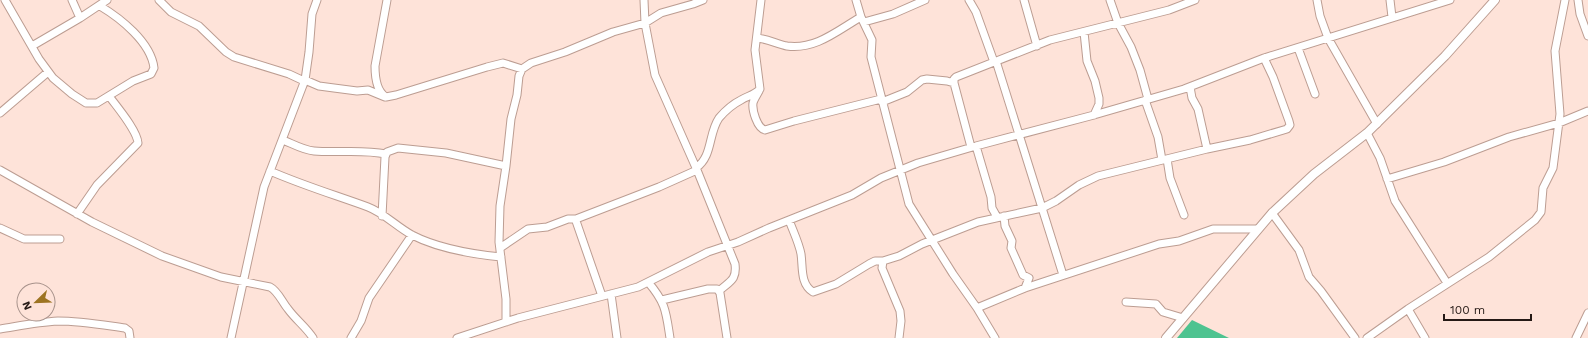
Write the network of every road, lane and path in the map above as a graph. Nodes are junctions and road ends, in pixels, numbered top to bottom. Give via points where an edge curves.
1 (5, 0) edge
2 (72, 0) edge
3 (107, 0) edge
4 (159, 0) edge
5 (317, 0) edge
6 (387, 0) edge
7 (644, 0) edge
8 (703, 0) edge
9 (761, 0) edge
10 (856, 0) edge
11 (925, 0) edge
12 (969, 0) edge
13 (1024, 0) edge
14 (1110, 0) edge
15 (1195, 0) edge
16 (1317, 0) edge
17 (1390, 0) edge
18 (1450, 0) edge
19 (1495, 0) edge
20 (1565, 0) edge
21 (1586, 0) edge
22 (1578, 2) edge
23 (100, 6) junction
24 (1392, 17) junction
25 (80, 18) junction
26 (863, 19) junction
27 (645, 22) junction
28 (1118, 23) junction
29 (1084, 32) junction
30 (1588, 36) edge
31 (757, 38) junction
32 (1328, 38) junction
33 (32, 46) junction
34 (1037, 46) junction
35 (1298, 48) junction
36 (1264, 58) junction
37 (995, 61) junction
38 (522, 69) junction
39 (48, 72) junction
40 (305, 81) junction
41 (954, 83) junction
42 (1190, 87) junction
43 (759, 91) junction
44 (1315, 94) dead end
45 (109, 96) junction
46 (386, 97) junction
47 (1147, 99) junction
48 (881, 100) junction
49 (1588, 111) edge
50 (0, 113) edge
51 (1094, 115) junction
52 (1559, 123) junction
53 (1377, 124) junction
54 (1367, 133) junction
55 (1018, 134) junction
56 (282, 140) junction
57 (973, 147) junction
58 (1207, 149) junction
59 (386, 154) junction
60 (1165, 160) junction
61 (506, 166) junction
62 (697, 169) junction
63 (0, 170) edge
64 (900, 170) junction
65 (270, 171) junction
66 (1387, 179) junction
67 (1042, 208) junction
68 (1272, 213) junction
69 (76, 214) junction
70 (1184, 215) dead end
71 (382, 216) junction
72 (1001, 216) junction
73 (576, 219) junction
74 (788, 220) junction
75 (0, 228) edge
76 (924, 228) junction
77 (1258, 229) junction
78 (412, 235) junction
79 (60, 239) dead end
80 (932, 241) junction
81 (922, 244) junction
82 (728, 245) junction
83 (500, 248) junction
84 (501, 257) junction
85 (883, 261) junction
86 (1063, 275) junction
87 (244, 282) junction
88 (648, 282) junction
89 (1447, 282) junction
90 (1025, 288) junction
91 (719, 291) junction
92 (611, 294) junction
93 (602, 296) junction
94 (662, 300) junction
95 (1126, 302) dead end
96 (977, 308) junction
97 (1408, 308) junction
98 (1588, 313) edge
99 (1183, 318) junction
100 (506, 322) junction
101 (0, 329) edge
102 (486, 330) junction
103 (130, 338) edge
104 (231, 338) edge
105 (313, 338) edge
106 (351, 338) edge
107 (457, 338) edge
108 (481, 338) edge
109 (617, 338) edge
110 (670, 338) edge
111 (727, 338) edge
112 (899, 338) edge
113 (995, 338) edge
114 (1166, 338) edge
115 (1355, 338) edge
116 (1367, 338) edge
117 (1425, 338) edge
118 (1576, 338) edge

1 - 33 street
2 - 25 street
3 - 23 street
4 - 40 street via 171,12 199,26 234,57
5 - 40 street via 312,14
6 - 46 street via 375,66 375,77 382,94
7 - 27 street
8 - 27 street via 661,13
9 - 31 street
10 - 26 street
11 - 26 street via 893,14
12 - 37 street
13 - 34 street
14 - 28 street
15 - 28 street via 1169,10
16 - 32 street
17 - 24 street
18 - 24 street
19 - 53 main road via 1445,56
20 - 52 street via 1555,51
21 - 22 street
22 - 30 street
23 - 25 street
23 - 45 street via 138,37 152,58 154,68 151,74 133,81
24 - 32 street
25 - 33 street
26 - 31 street via 812,45 787,46
26 - 48 street via 872,40 871,57
27 - 38 street via 531,63
27 - 62 street via 655,75
28 - 29 street
28 - 47 street via 1140,70
29 - 34 street via 1050,40
29 - 51 street via 1087,61 1099,98
31 - 43 street via 755,58 760,80
32 - 35 street
32 - 53 street
33 - 39 street
34 - 37 street
35 - 36 street
35 - 44 street
36 - 42 street
36 - 58 street via 1282,102 1289,128
37 - 41 street via 956,77
37 - 55 street
38 - 46 street via 503,63
38 - 61 street via 511,119
39 - 45 street via 86,103 97,103
39 - 50 street
40 - 46 street via 319,86 368,90
40 - 56 street
41 - 48 street via 922,80 907,92
41 - 57 street
42 - 47 street
42 - 58 street
43 - 48 street via 753,104 759,125 765,130
43 - 62 street via 739,100 719,118 703,164
45 - 69 street via 127,121 138,143 97,185
47 - 51 street
47 - 60 street
48 - 64 street
49 - 52 street
51 - 55 street
52 - 66 street via 1509,137 1444,162
52 - 89 street via 1553,168 1543,188 1541,212 1538,217 1489,257
53 - 54 main road
54 - 66 street
54 - 68 main road via 1314,174
55 - 57 street
55 - 67 street
56 - 59 street via 314,151 372,151
56 - 65 street
57 - 64 street
57 - 72 street via 992,197 992,208
58 - 60 street
59 - 61 street via 398,148 424,150
59 - 71 street
60 - 67 street via 1098,176
60 - 70 street
61 - 83 street via 500,206
62 - 73 street via 659,187
62 - 82 street
63 - 69 street
64 - 74 street via 852,195
64 - 76 street via 909,204
65 - 71 street via 370,208
65 - 87 street
66 - 89 street via 1394,201
67 - 72 street
67 - 86 street
68 - 77 main road
68 - 115 street via 1296,244 1309,277
69 - 87 street via 162,256 220,277
71 - 78 street
72 - 80 street via 978,222
72 - 90 street via 1012,241 1011,248 1024,275 1029,278
73 - 83 street via 528,229
73 - 93 street
74 - 82 street
74 - 85 street via 801,253 804,278 808,288 813,292 836,284 869,264
75 - 79 street via 24,239
76 - 80 street
76 - 81 street
77 - 86 street via 1213,229
77 - 99 main road
78 - 84 street via 447,249
78 - 106 street via 369,298 361,321
80 - 81 street
80 - 96 street
81 - 85 street
82 - 88 street via 708,252
82 - 91 street via 736,272 732,280
83 - 84 street
84 - 100 street
85 - 112 street via 882,268 900,311
86 - 90 street
87 - 104 street
87 - 105 street via 273,288
88 - 92 street
88 - 94 street
89 - 97 street
90 - 96 street
91 - 94 street via 708,289
91 - 111 street
92 - 93 street
92 - 109 street
93 - 100 street
94 - 110 street
95 - 99 street via 1156,304 1163,312
96 - 113 street
97 - 116 street
97 - 117 street
98 - 118 street
99 - 114 main road
100 - 102 street
101 - 103 street via 59,321 125,328 130,331
102 - 107 street
102 - 108 street

